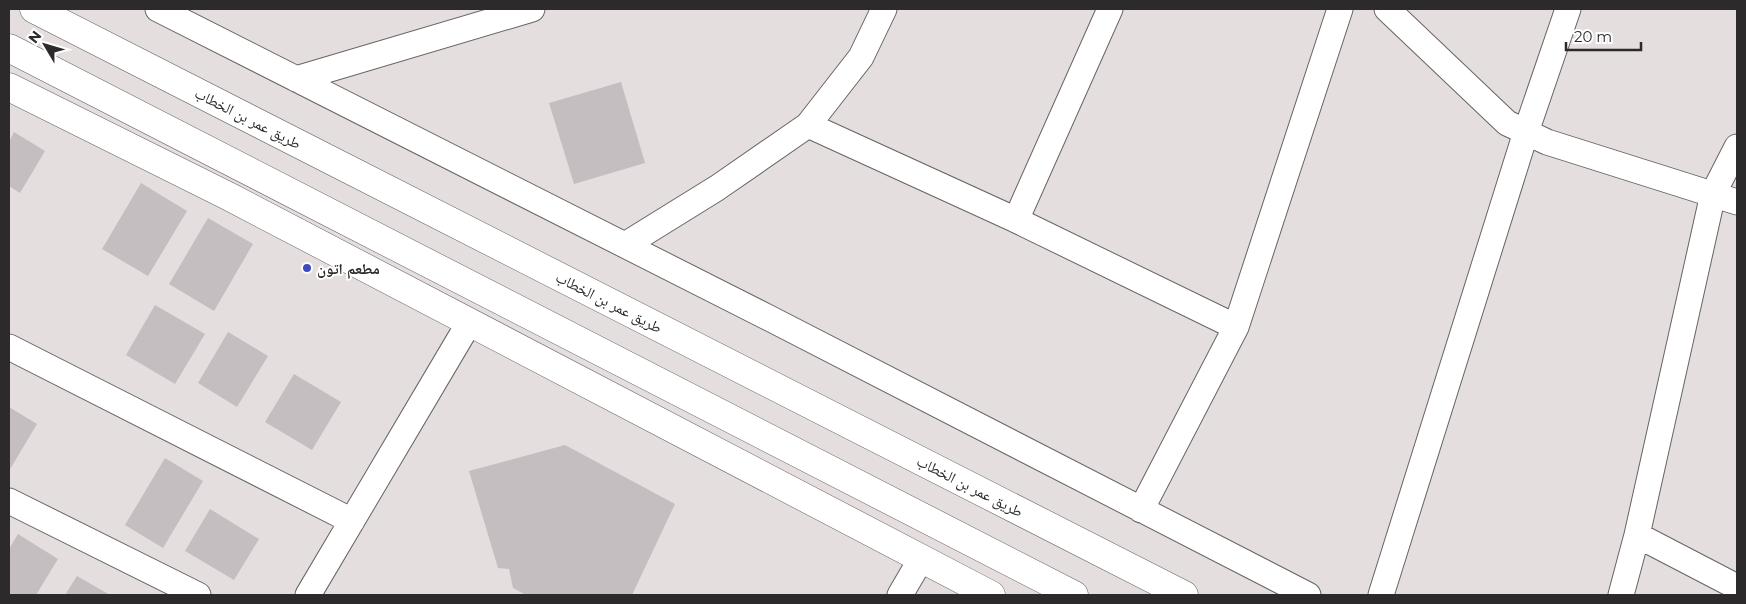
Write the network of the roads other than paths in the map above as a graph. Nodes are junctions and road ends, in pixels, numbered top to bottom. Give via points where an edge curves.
1 (34, 9) edge
2 (158, 9) edge
3 (532, 9) edge
4 (884, 9) edge
5 (1110, 9) edge
6 (1340, 9) edge
7 (1387, 9) edge
8 (1568, 9) edge
9 (9, 48) edge
10 (296, 79) junction
11 (9, 87) edge
12 (808, 125) junction
13 (1526, 132) junction
14 (1737, 147) edge
15 (1713, 194) junction
16 (1737, 202) edge
17 (1016, 220) junction
18 (625, 245) junction
19 (469, 323) junction
20 (1236, 327) junction
21 (9, 347) edge
22 (658, 382) junction
23 (600, 391) junction
24 (9, 501) edge
25 (1141, 510) junction
26 (352, 521) junction
27 (1637, 535) junction
28 (921, 559) junction
29 (1737, 587) edge
30 (198, 595) edge
31 (308, 595) edge
32 (900, 595) edge
33 (990, 595) edge
34 (1074, 595) edge
35 (1184, 595) edge
36 (1308, 595) edge
37 (1381, 595) edge
38 (1621, 595) edge

1 - 35 main road, طريق عمر بن الخطاب
2 - 10 street
3 - 10 street
4 - 12 street via 861,57
5 - 17 street
6 - 20 street
7 - 13 street via 1507,123
8 - 13 street
9 - 22 main road
10 - 18 street
11 - 19 main road via 228,196
12 - 17 street
12 - 18 street
13 - 15 street via 1547,142
13 - 37 street
14 - 15 street
15 - 16 street
15 - 27 street
17 - 20 street
18 - 25 street
19 - 23 main road
19 - 26 street
20 - 25 street
21 - 26 street
22 - 23 main road
22 - 34 main road
23 - 28 main road
24 - 30 street
25 - 36 street
26 - 31 street
27 - 29 street
27 - 38 street
28 - 32 street
28 - 33 main road

